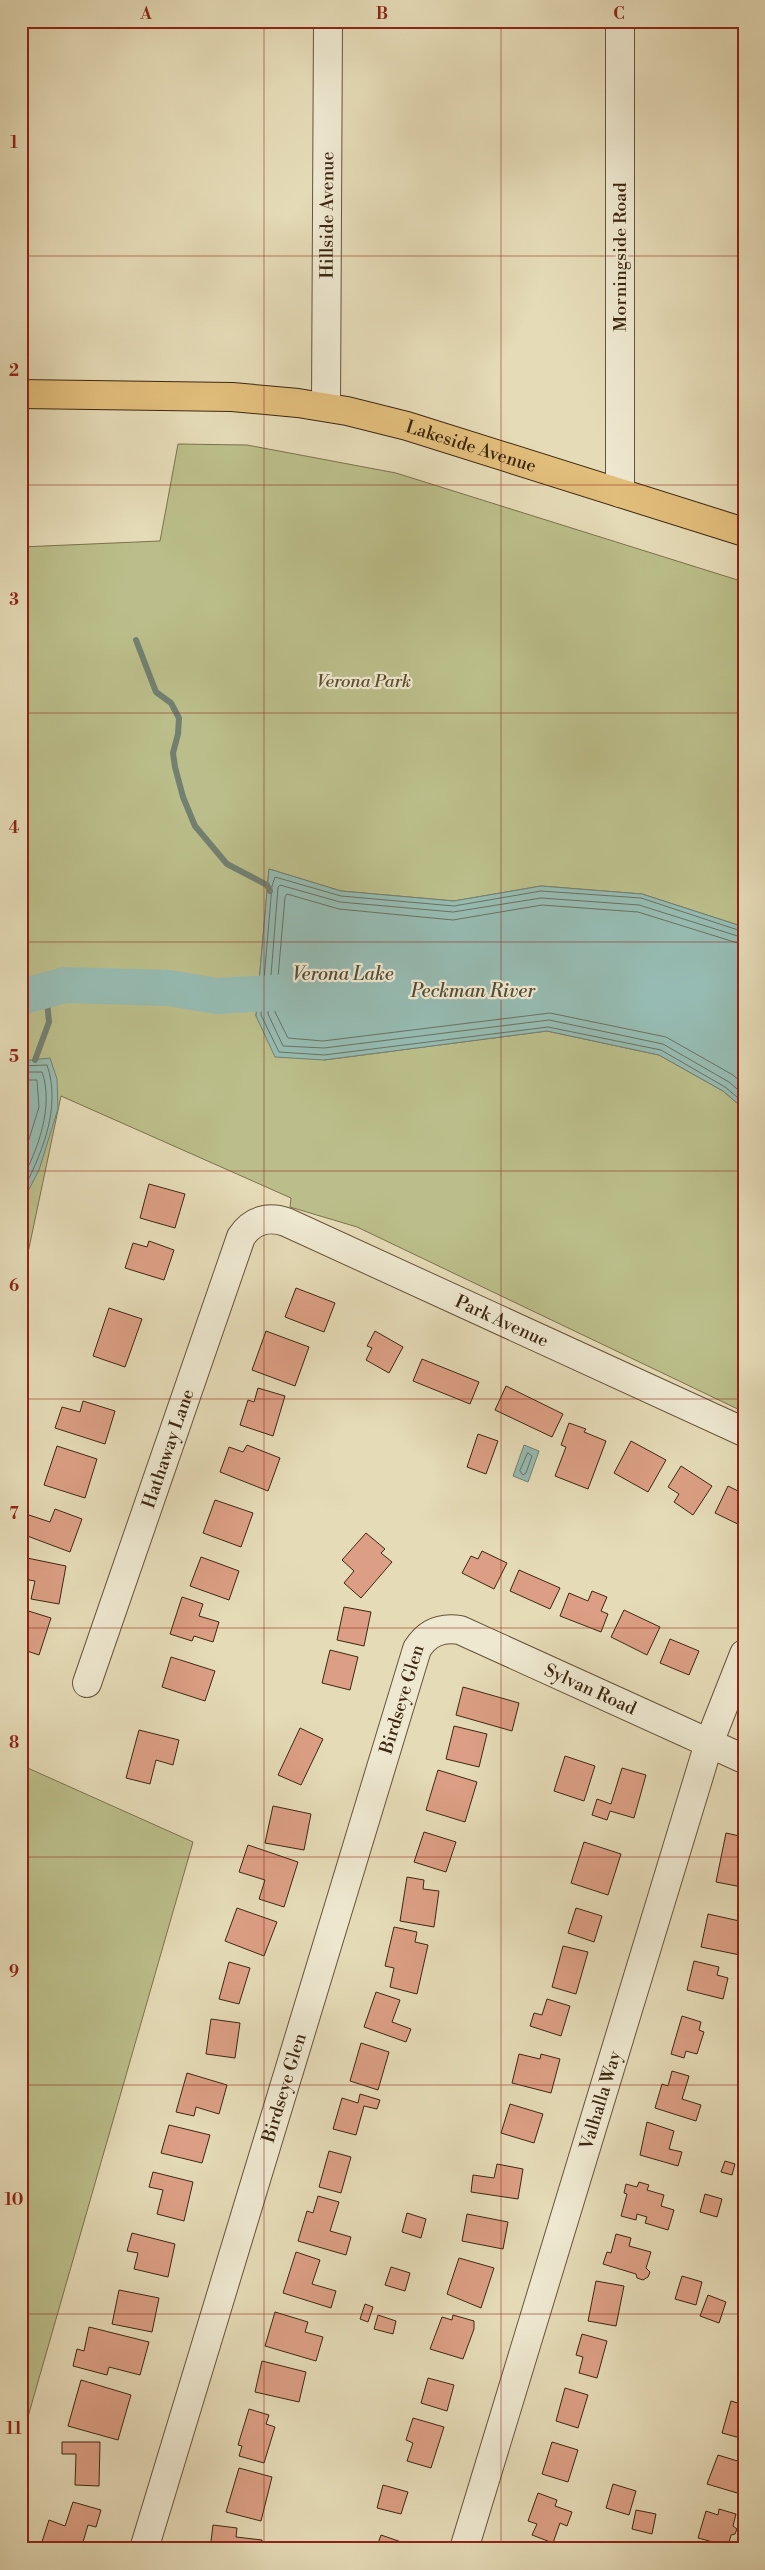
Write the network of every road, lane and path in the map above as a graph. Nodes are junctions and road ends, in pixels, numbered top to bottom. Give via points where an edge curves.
1 (328, 21) edge
2 (620, 21) edge
3 (21, 394) edge
4 (326, 407) junction
5 (620, 493) junction
6 (744, 532) edge
7 (258, 1221) joint
8 (744, 1432) edge
9 (434, 1632) joint
10 (744, 1654) edge
11 (87, 1683) dead end
12 (709, 1743) junction
13 (744, 1759) edge
14 (144, 2549) edge
15 (464, 2549) edge

1 - 4 street, Hillside Avenue
2 - 5 street, Morningside Road
3 - 4 main road, Lakeside Avenue via 192,395
4 - 5 main road, Lakeside Avenue via 407,426
5 - 6 main road, Lakeside Avenue
7 - 8 street, Park Avenue via 277,1219 286,1222
7 - 11 street, Hathaway Lane via 241,1237
9 - 12 street, Sylvan Road via 460,1630
9 - 14 street, Birdseye Glen via 417,1649
10 - 12 street, Valhalla Way
12 - 13 street, Sylvan Road
12 - 15 street, Valhalla Way

